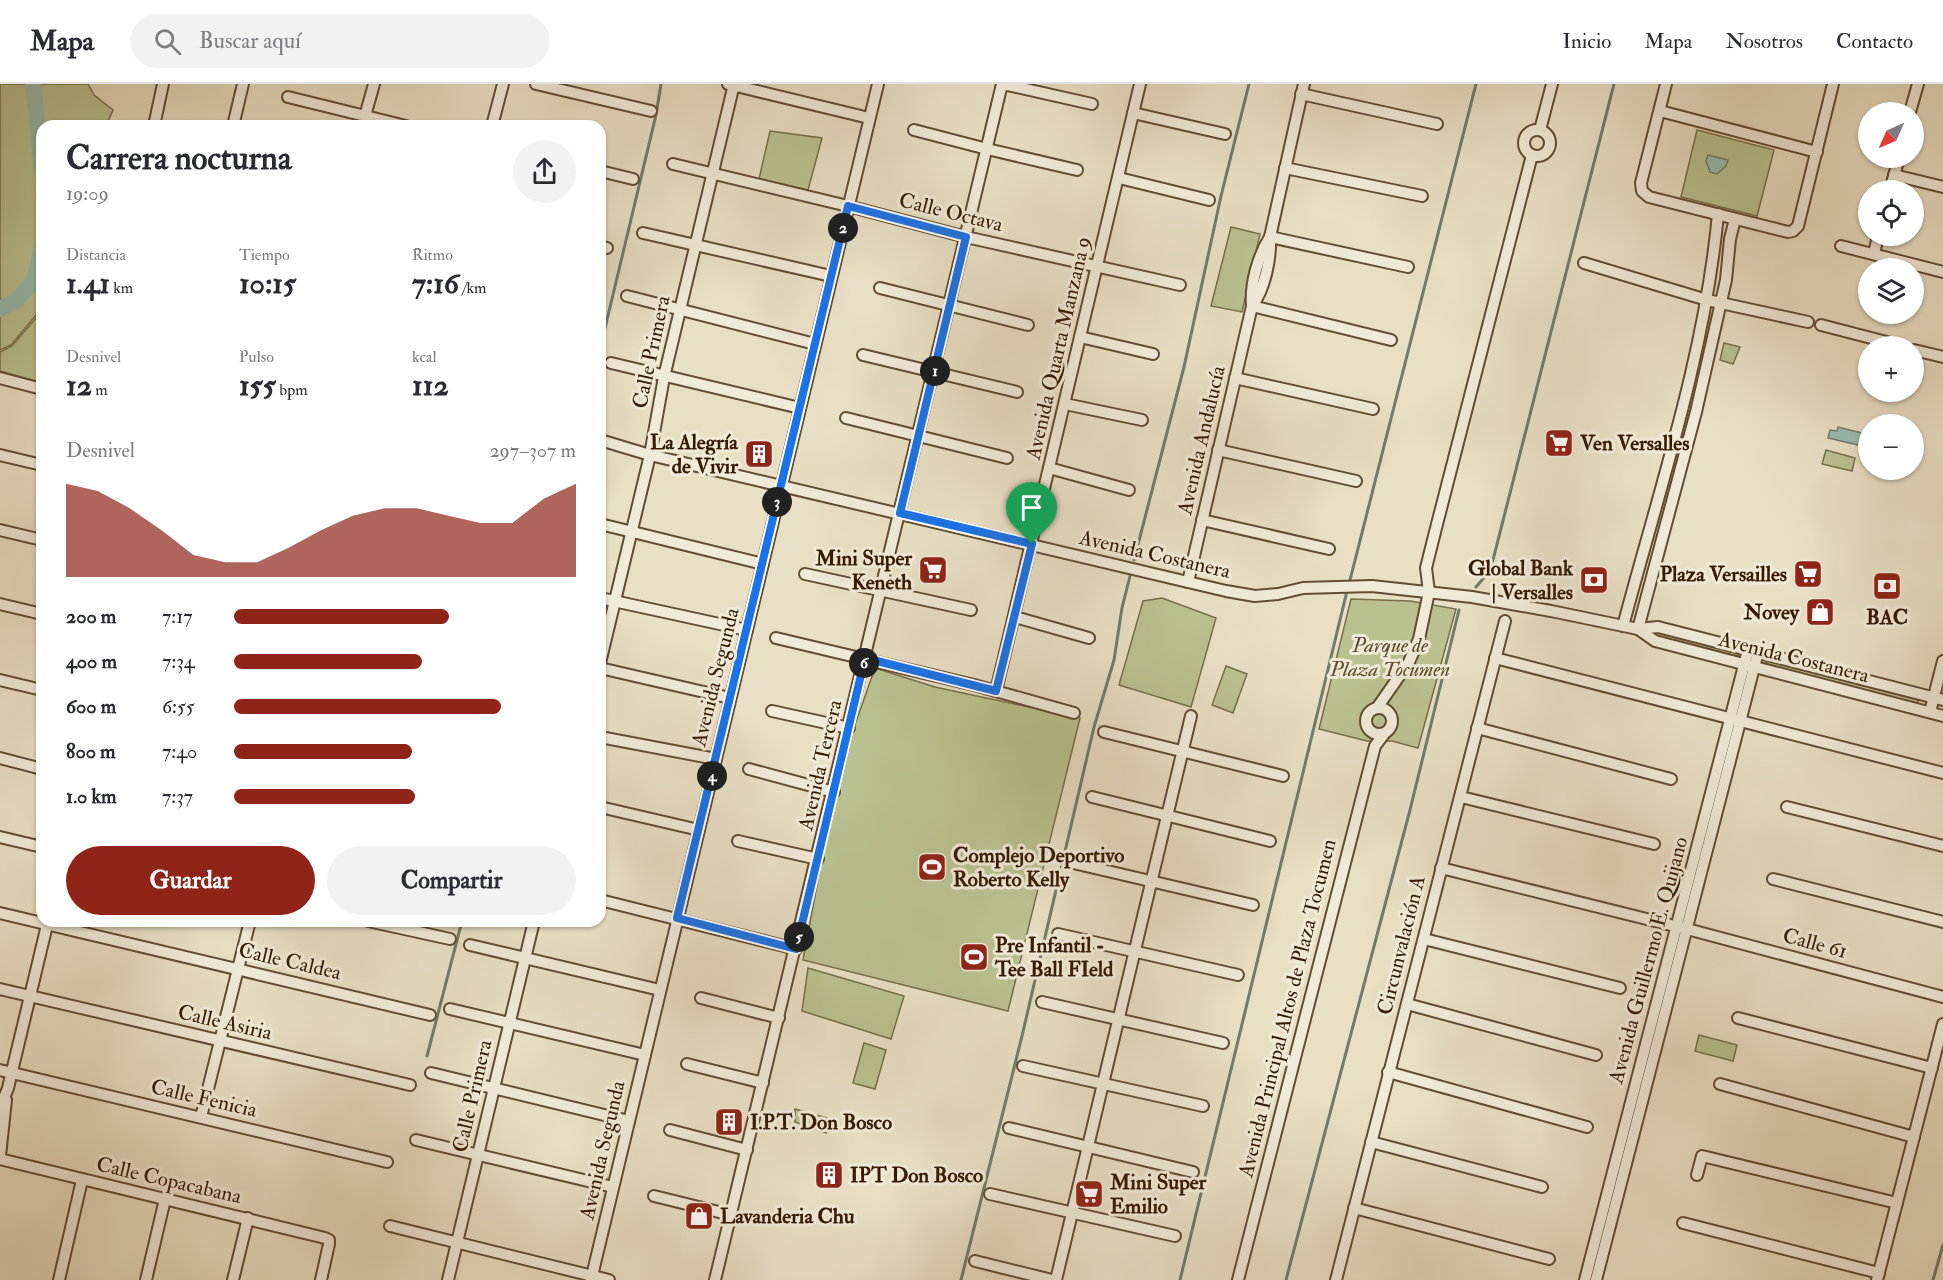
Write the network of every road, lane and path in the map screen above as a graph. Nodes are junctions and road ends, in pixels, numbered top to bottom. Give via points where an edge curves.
1 (163, 84) edge
2 (243, 84) edge
3 (374, 84) edge
4 (503, 84) edge
5 (536, 84) edge
6 (732, 84) edge
7 (878, 84) edge
8 (1003, 84) edge
9 (1140, 84) edge
10 (1552, 84) edge
11 (1666, 84) edge
12 (1833, 84) edge
13 (1918, 84) edge
14 (1303, 89) edge
15 (288, 97) dead end
16 (1913, 102) edge
17 (1092, 104) dead end
18 (651, 111) dead end
19 (1660, 111) junction
20 (1133, 113) junction
21 (365, 116) junction
22 (869, 118) junction
23 (155, 120) edge
24 (234, 120) edge
25 (381, 120) edge
26 (494, 120) edge
27 (1437, 124) dead end
28 (914, 130) dead end
29 (1540, 130) junction
30 (1225, 134) dead end
31 (987, 149) junction
32 (1817, 152) junction
33 (1533, 155) junction
34 (673, 164) dead end
35 (1285, 168) junction
36 (1896, 168) edge
37 (1077, 170) dead end
38 (606, 172) edge
39 (713, 173) junction
40 (1894, 175) junction
41 (1119, 178) junction
42 (633, 179) dead end
43 (1893, 180) edge
44 (1943, 187) edge
45 (1422, 196) dead end
46 (1209, 200) dead end
47 (848, 206) junction
48 (1718, 214) junction
49 (1735, 219) junction
50 (643, 233) dead end
51 (966, 237) junction
52 (1270, 237) junction
53 (696, 246) junction
54 (1841, 246) dead end
55 (1876, 246) edge
56 (1874, 254) junction
57 (1584, 263) dead end
58 (1097, 267) junction
59 (1408, 267) dead end
60 (1943, 272) edge
61 (831, 276) junction
62 (1180, 285) dead end
63 (880, 288) dead end
64 (627, 296) dead end
65 (1707, 300) junction
66 (1724, 303) junction
67 (949, 306) junction
68 (1252, 306) junction
69 (680, 311) junction
70 (1808, 322) dead end
71 (1028, 325) dead end
72 (1821, 325) dead end
73 (1863, 336) edge
74 (1080, 337) junction
75 (1391, 340) dead end
76 (815, 344) junction
77 (1924, 352) edge
78 (1153, 354) dead end
79 (863, 355) dead end
80 (1943, 357) edge
81 (610, 363) dead end
82 (934, 373) junction
83 (664, 377) junction
84 (0, 378) edge
85 (1235, 378) junction
86 (36, 387) edge
87 (1017, 392) dead end
88 (1065, 404) junction
89 (800, 408) junction
90 (1682, 408) junction
91 (1373, 409) dead end
92 (1696, 412) junction
93 (846, 418) dead end
94 (1142, 420) dead end
95 (918, 437) junction
96 (606, 442) edge
97 (1218, 450) junction
98 (0, 455) edge
99 (650, 455) junction
100 (1007, 458) dead end
101 (36, 464) edge
102 (1049, 468) junction
103 (1356, 481) dead end
104 (781, 485) junction
105 (1129, 490) dead end
106 (900, 513) junction
107 (1202, 520) junction
108 (606, 525) edge
109 (0, 530) edge
110 (631, 531) junction
111 (36, 539) edge
112 (1032, 544) junction
113 (1329, 549) dead end
114 (763, 564) junction
115 (805, 574) dead end
116 (1188, 582) junction
117 (882, 590) junction
118 (1429, 592) junction
119 (606, 600) edge
120 (615, 602) junction
121 (0, 604) edge
122 (971, 610) dead end
123 (36, 613) edge
124 (1015, 617) junction
125 (1505, 621) dead end
126 (1623, 626) junction
127 (1638, 629) junction
128 (747, 630) junction
129 (776, 638) dead end
130 (1089, 638) dead end
131 (606, 639) edge
132 (1753, 651) junction
133 (865, 658) junction
134 (1495, 658) junction
135 (1943, 661) edge
136 (1749, 666) junction
137 (606, 669) edge
138 (0, 680) edge
139 (36, 689) edge
140 (996, 691) junction
141 (730, 698) junction
142 (1939, 699) edge
143 (1383, 706) junction
144 (772, 711) dead end
145 (1074, 712) dead end
146 (1930, 712) junction
147 (1191, 716) dead end
148 (1943, 716) edge
149 (1736, 719) junction
150 (849, 728) junction
151 (1477, 728) junction
152 (1104, 732) dead end
153 (1371, 732) junction
154 (1384, 734) junction
155 (606, 738) edge
156 (1375, 746) junction
157 (1183, 751) junction
158 (0, 758) edge
159 (716, 759) junction
160 (36, 767) edge
161 (749, 769) dead end
162 (1943, 773) edge
163 (1283, 776) dead end
164 (1671, 779) dead end
165 (834, 792) junction
166 (1092, 797) dead end
167 (1461, 797) junction
168 (1787, 807) dead end
169 (606, 808) edge
170 (1167, 814) junction
171 (699, 830) junction
172 (0, 837) edge
173 (738, 841) dead end
174 (1270, 841) dead end
175 (1654, 844) dead end
176 (36, 846) edge
177 (1943, 846) edge
178 (818, 859) junction
179 (1073, 863) dead end
180 (1441, 868) junction
181 (1773, 879) dead end
182 (1151, 881) junction
183 (606, 901) edge
184 (1253, 905) dead end
185 (0, 913) edge
186 (677, 918) junction
187 (36, 920) edge
188 (1943, 922) edge
189 (47, 927) edge
190 (68, 927) edge
191 (249, 927) edge
192 (395, 927) edge
193 (533, 927) edge
194 (1682, 928) junction
195 (1058, 934) dead end
196 (450, 939) dead end
197 (1424, 939) junction
198 (470, 945) dead end
199 (796, 949) junction
200 (1135, 951) junction
201 (525, 959) junction
202 (239, 969) junction
203 (1238, 975) dead end
204 (1620, 988) dead end
205 (0, 989) edge
206 (660, 990) junction
207 (30, 997) junction
208 (1943, 997) edge
209 (701, 998) dead end
210 (1042, 1002) dead end
211 (1407, 1004) junction
212 (450, 1009) dead end
213 (430, 1015) dead end
214 (779, 1018) junction
215 (1738, 1018) dead end
216 (1118, 1019) junction
217 (510, 1024) junction
218 (1943, 1024) edge
219 (220, 1041) junction
220 (1223, 1043) dead end
221 (645, 1055) junction
222 (1596, 1055) dead end
223 (687, 1064) dead end
224 (1023, 1066) dead end
225 (1932, 1068) junction
226 (0, 1070) edge
227 (1388, 1072) junction
228 (12, 1073) junction
229 (431, 1073) dead end
230 (763, 1083) junction
231 (1103, 1084) junction
232 (1720, 1084) dead end
233 (410, 1085) dead end
234 (8, 1088) junction
235 (494, 1089) junction
236 (1203, 1106) dead end
237 (0, 1108) edge
238 (201, 1117) junction
239 (629, 1121) junction
240 (1587, 1126) dead end
241 (1009, 1128) dead end
242 (670, 1130) dead end
243 (1914, 1137) junction
244 (416, 1140) dead end
245 (1371, 1142) junction
246 (1087, 1148) junction
247 (747, 1150) junction
248 (479, 1154) junction
249 (0, 1157) edge
250 (387, 1162) dead end
251 (1193, 1172) dead end
252 (1697, 1175) dead end
253 (82, 1180) junction
254 (613, 1187) junction
255 (1542, 1187) dead end
256 (990, 1194) dead end
257 (654, 1196) dead end
258 (165, 1199) junction
259 (1897, 1203) junction
260 (1354, 1208) junction
261 (1072, 1213) junction
262 (731, 1215) junction
263 (248, 1218) junction
264 (1683, 1223) dead end
265 (390, 1226) dead end
266 (1175, 1236) dead end
267 (1600, 1242) junction
268 (457, 1243) junction
269 (1549, 1259) dead end
270 (975, 1261) dead end
271 (1878, 1276) edge
272 (591, 1278) edge
273 (59, 1280) edge
274 (146, 1280) edge
275 (233, 1280) edge
276 (321, 1280) edge
277 (448, 1280) edge
278 (609, 1280) edge
279 (715, 1280) edge
280 (1054, 1280) edge
281 (1238, 1280) edge
282 (1337, 1280) edge
283 (1585, 1280) edge
284 (1596, 1280) edge

1 - 23 street
2 - 24 street
3 - 21 street
4 - 26 street
5 - 18 street
6 - 22 street
6 - 39 street, Calle Primera
7 - 22 street, Avenida Segunda
8 - 17 street
8 - 31 street, Avenida Tercera
9 - 20 street, Avenida Quarta Manzana 9
10 - 29 street
11 - 19 street
12 - 32 street
13 - 16 street
14 - 27 street
14 - 35 street, Avenida Andalucía
15 - 21 street
19 - 32 street
19 - 48 street via 1642,192 1648,197
20 - 30 street
20 - 41 street, Avenida Quarta Manzana 9
21 - 25 street
22 - 47 street, Avenida Segunda
28 - 31 street
29 - 33 street via 1529,133 1524,140 1524,147
29 - 33 street via 1549,138 1550,147 1545,154
31 - 37 street
31 - 51 street, Avenida Tercera
32 - 49 street via 1798,225 1793,231
33 - 118 street via 1430,550 1426,568
34 - 39 street, Calle Octava
35 - 45 street
35 - 52 street, Avenida Andalucía
36 - 40 street
38 - 42 street
39 - 47 street, Calle Octava
39 - 53 street, Calle Primera
40 - 43 street
40 - 44 street
41 - 46 street
41 - 58 street, Avenida Quarta Manzana 9
47 - 51 street, Calle Octava
47 - 61 street, Avenida Segunda
48 - 49 street
48 - 65 street
49 - 66 street
50 - 53 street
51 - 58 street, Calle Octava
51 - 67 street, Avenida Tercera
52 - 59 street
52 - 68 street, Avenida Andalucía via 1263,248 1251,294
53 - 61 street
53 - 69 street, Calle Primera
54 - 56 street
55 - 56 street
56 - 60 street
57 - 65 street
58 - 62 street, Calle Octava
58 - 74 street, Avenida Quarta Manzana 9
61 - 76 street, Avenida Segunda
63 - 67 street
64 - 69 street
65 - 66 street
65 - 90 street
66 - 70 street
66 - 92 street
67 - 71 street
67 - 82 street, Avenida Tercera
68 - 75 street
68 - 85 street, Avenida Andalucía
69 - 76 street
69 - 83 street, Calle Primera
72 - 73 street
74 - 78 street
74 - 88 street, Avenida Quarta Manzana 9
76 - 89 street, Avenida Segunda
77 - 80 street
79 - 82 street
81 - 83 street
82 - 87 street
82 - 95 street, Avenida Tercera
83 - 89 street
83 - 99 street, Calle Primera
84 - 86 street
85 - 91 street
85 - 97 street, Avenida Andalucía
88 - 94 street
88 - 102 street, Avenida Quarta Manzana 9
89 - 104 street, Avenida Segunda
90 - 92 street
90 - 126 street
92 - 127 street
93 - 95 street
95 - 100 street
95 - 106 street, Avenida Tercera
96 - 99 street, Avenida Costanera
97 - 103 street
97 - 107 street, Avenida Andalucía
98 - 101 street
99 - 104 street, Avenida Costanera
99 - 110 street, Calle Primera
102 - 105 street
102 - 112 street, Avenida Quarta Manzana 9
104 - 106 street, Avenida Costanera
104 - 114 street, Avenida Segunda
106 - 112 street, Avenida Costanera
106 - 117 street, Avenida Tercera
107 - 113 street
107 - 116 street, Avenida Andalucía
108 - 110 street
109 - 111 street
110 - 114 street
110 - 120 street, Calle Primera
112 - 116 street, Avenida Costanera
112 - 124 street, Avenida Quarta Manzana 9
114 - 128 street, Avenida Segunda
115 - 117 street
116 - 118 street, Avenida Costanera via 1255,596 1340,586
117 - 122 street
117 - 133 street, Avenida Tercera
118 - 126 street, Avenida Costanera
118 - 143 street via 1415,651
119 - 120 street
120 - 128 street
120 - 131 street, Calle Primera
121 - 123 street
124 - 130 street
124 - 140 street, Avenida Quarta Manzana 9
125 - 134 street, Circunvalación A
126 - 127 street, Avenida Costanera
127 - 132 street, Avenida Costanera via 1658,627
127 - 136 street, Avenida Costanera via 1655,641
128 - 141 street, Avenida Segunda
129 - 133 street
132 - 136 street, Avenida Guillermo E. Quijano
132 - 142 street, Avenida Costanera
133 - 140 street
133 - 150 street, Avenida Tercera
134 - 149 street
134 - 151 street, Circunvalación A
135 - 142 street
136 - 146 street, Avenida Costanera
136 - 149 street, Avenida Guillermo E. Quijano
137 - 141 street
138 - 139 street
140 - 145 street
141 - 159 street, Avenida Segunda
142 - 146 street
143 - 153 street via 1370,712 1366,720
143 - 154 street via 1393,721
144 - 150 street
146 - 148 street, Avenida Costanera
147 - 157 street
149 - 162 street
149 - 194 street, Avenida Guillermo E. Quijano
150 - 165 street, Avenida Tercera
151 - 164 street
151 - 167 street, Circunvalación A
152 - 157 street
153 - 154 street
153 - 156 street
154 - 156 street, Avenida Principal Altos de Plaza Tocumen
155 - 159 street
156 - 281 street, Avenida Principal Altos de Plaza Tocumen
157 - 163 street
157 - 170 street
158 - 160 street
159 - 171 street, Avenida Segunda
161 - 165 street
165 - 178 street, Avenida Tercera
166 - 170 street
167 - 175 street
167 - 180 street, Circunvalación A
168 - 177 street
169 - 171 street
170 - 174 street
170 - 182 street
171 - 186 street, Avenida Segunda
172 - 176 street
173 - 178 street
178 - 199 street, Avenida Tercera
179 - 182 street
180 - 194 street, Calle 61
180 - 197 street, Circunvalación A
181 - 188 street
182 - 184 street
182 - 200 street
183 - 186 street
185 - 187 street, Calle Caldea
186 - 199 street
186 - 206 street, Avenida Segunda
189 - 207 street
190 - 202 street, Calle Caldea
191 - 202 street
192 - 196 street
193 - 201 street, Calle Primera
194 - 208 street, Calle 61
194 - 267 street, Avenida Guillermo E. Quijano
195 - 200 street
197 - 204 street
197 - 211 street, Circunvalación A
198 - 201 street
199 - 214 street, Avenida Tercera
200 - 203 street
200 - 216 street
201 - 206 street
201 - 217 street, Calle Primera
202 - 213 street, Calle Caldea
202 - 219 street
205 - 207 street, Calle Asiria
206 - 221 street, Avenida Segunda
207 - 219 street, Calle Asiria
207 - 228 street
209 - 214 street
210 - 216 street
211 - 222 street
211 - 227 street, Circunvalación A
212 - 217 street
214 - 230 street, Avenida Tercera
215 - 225 street
216 - 220 street
216 - 231 street
217 - 221 street
217 - 235 street, Calle Primera
218 - 225 street
219 - 233 street, Calle Asiria
219 - 238 street
221 - 239 street, Avenida Segunda
223 - 230 street
224 - 231 street
225 - 243 street
226 - 228 street, Calle Fenicia
227 - 240 street
227 - 245 street, Circunvalación A
228 - 234 street
228 - 238 street, Calle Fenicia
229 - 235 street
230 - 247 street, Avenida Tercera
231 - 236 street
231 - 246 street
232 - 243 street
234 - 237 street
234 - 249 street
235 - 239 street
235 - 248 street, Calle Primera
238 - 250 street, Calle Fenicia
239 - 254 street, Avenida Segunda
241 - 246 street
242 - 247 street
243 - 259 street
244 - 248 street
245 - 255 street
245 - 260 street, Circunvalación A
246 - 251 street
246 - 261 street
247 - 262 street, Avenida Tercera
248 - 254 street
248 - 268 street, Calle Primera
249 - 253 street, Calle Copacabana
252 - 259 street via 1702,1156
253 - 258 street, Calle Copacabana
253 - 273 street
254 - 272 street, Avenida Segunda
256 - 261 street
257 - 262 street
258 - 263 street, Calle Copacabana
258 - 274 street
259 - 271 street
260 - 269 street
260 - 282 street, Circunvalación A
261 - 266 street
261 - 280 street
262 - 279 street, Avenida Tercera
263 - 275 street
263 - 276 street, Calle Copacabana via 329,1240
264 - 271 street
265 - 268 street
267 - 283 street, Avenida Guillermo E. Quijano
267 - 284 street, Avenida Guillermo E. Quijano
268 - 272 street
268 - 277 street, Calle Primera
270 - 280 street
272 - 278 street

